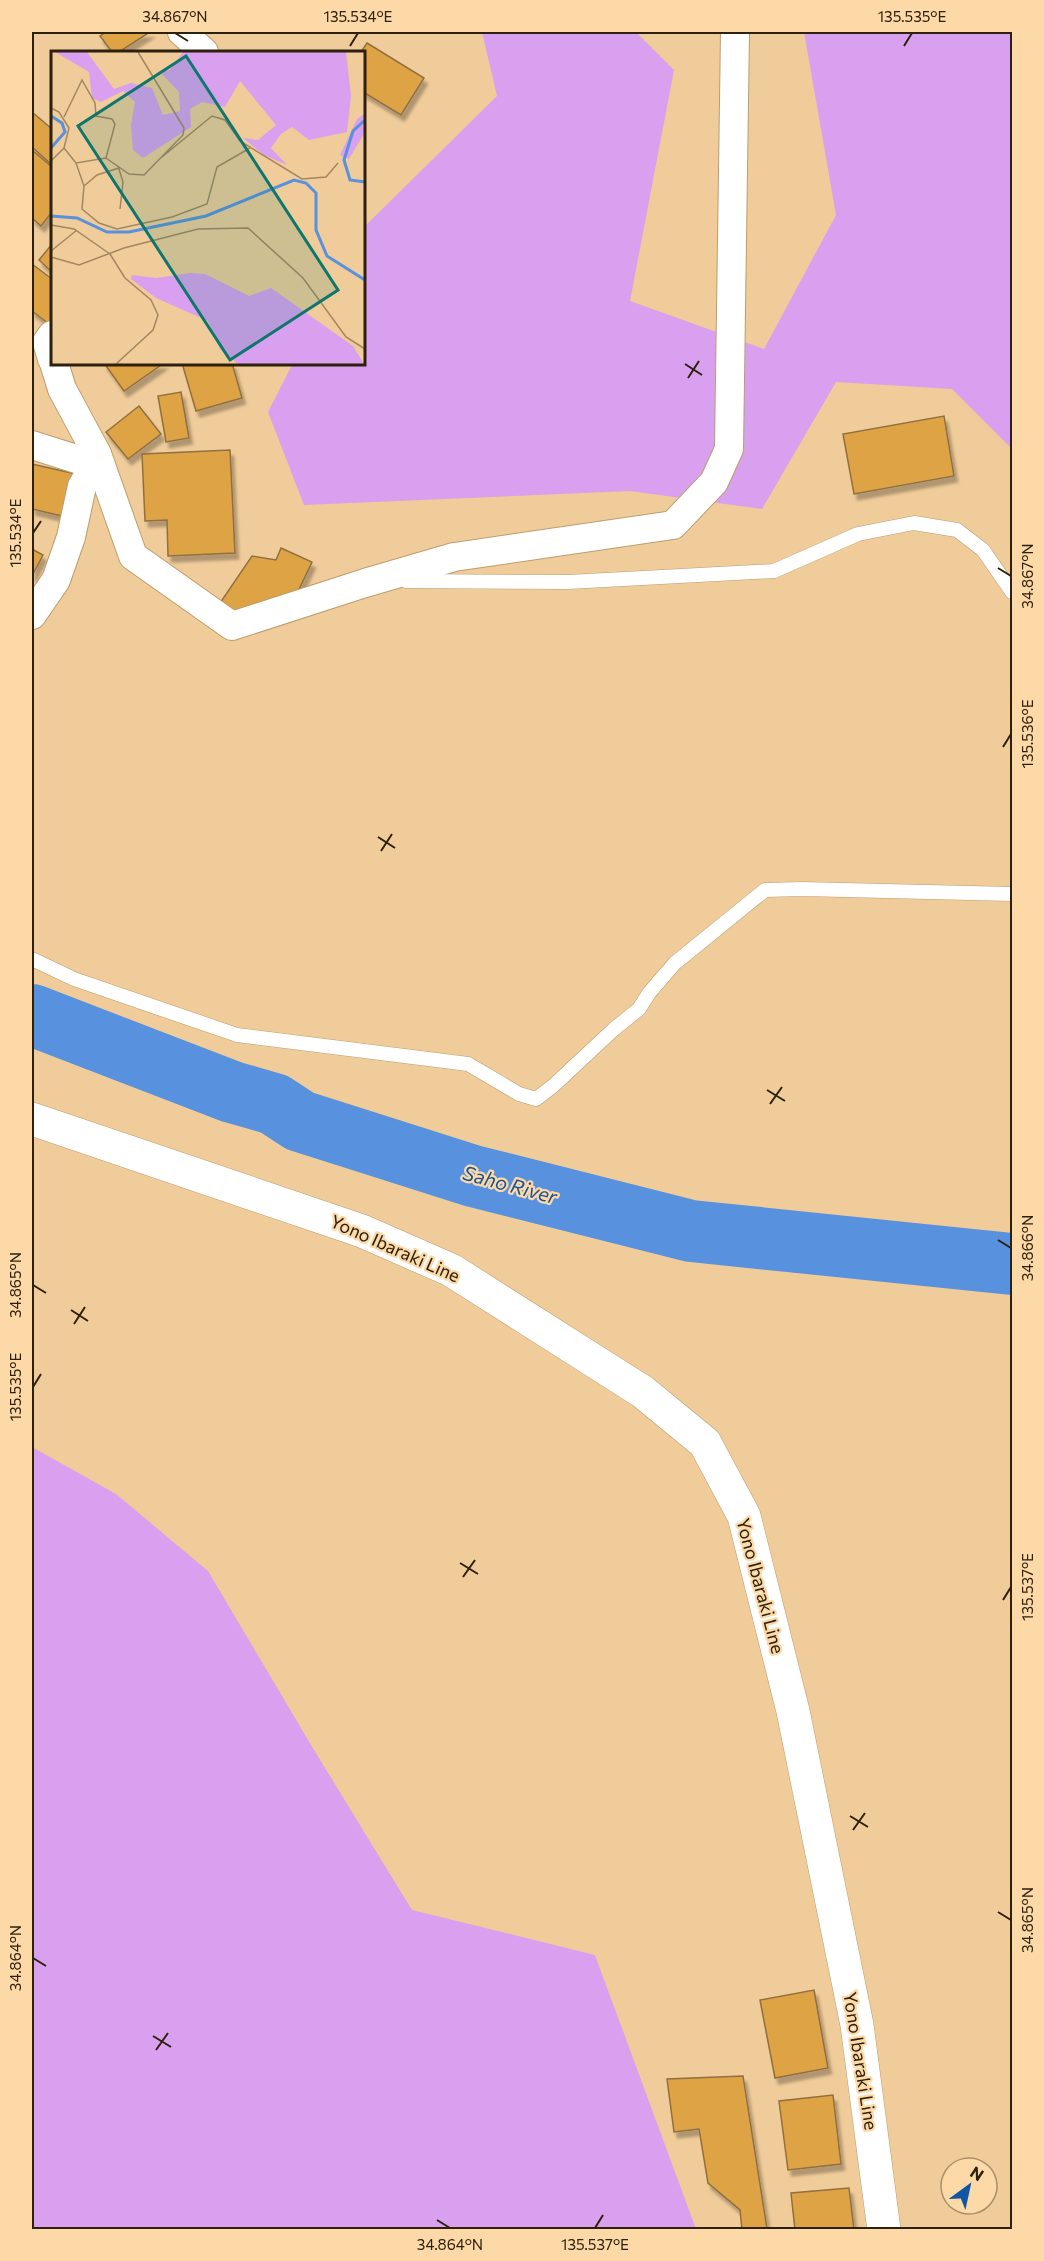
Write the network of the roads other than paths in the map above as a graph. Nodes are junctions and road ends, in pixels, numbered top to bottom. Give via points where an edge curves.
1 (182, 32) edge
2 (735, 32) edge
3 (203, 51) edge
4 (53, 364) edge
5 (32, 445) edge
6 (96, 459) junction
7 (365, 583) junction
8 (1012, 592) edge
9 (32, 615) edge
10 (1012, 894) edge
11 (32, 959) edge
12 (32, 1119) edge
13 (884, 2229) edge

1 - 3 street
2 - 7 street via 729,448 714,482 673,525 454,557
4 - 6 street
5 - 6 street
6 - 7 street via 133,556 232,626
6 - 9 street via 82,486 56,580
7 - 8 lane via 568,582 774,570 858,534 914,523 957,530 983,550
10 - 11 lane via 765,890 675,963 639,1009 536,1099 519,1094 468,1064 237,1035 74,978
12 - 13 main road, Yono Ibaraki Line via 362,1231 451,1270 643,1392 705,1443 744,1516 793,1711 857,2025

